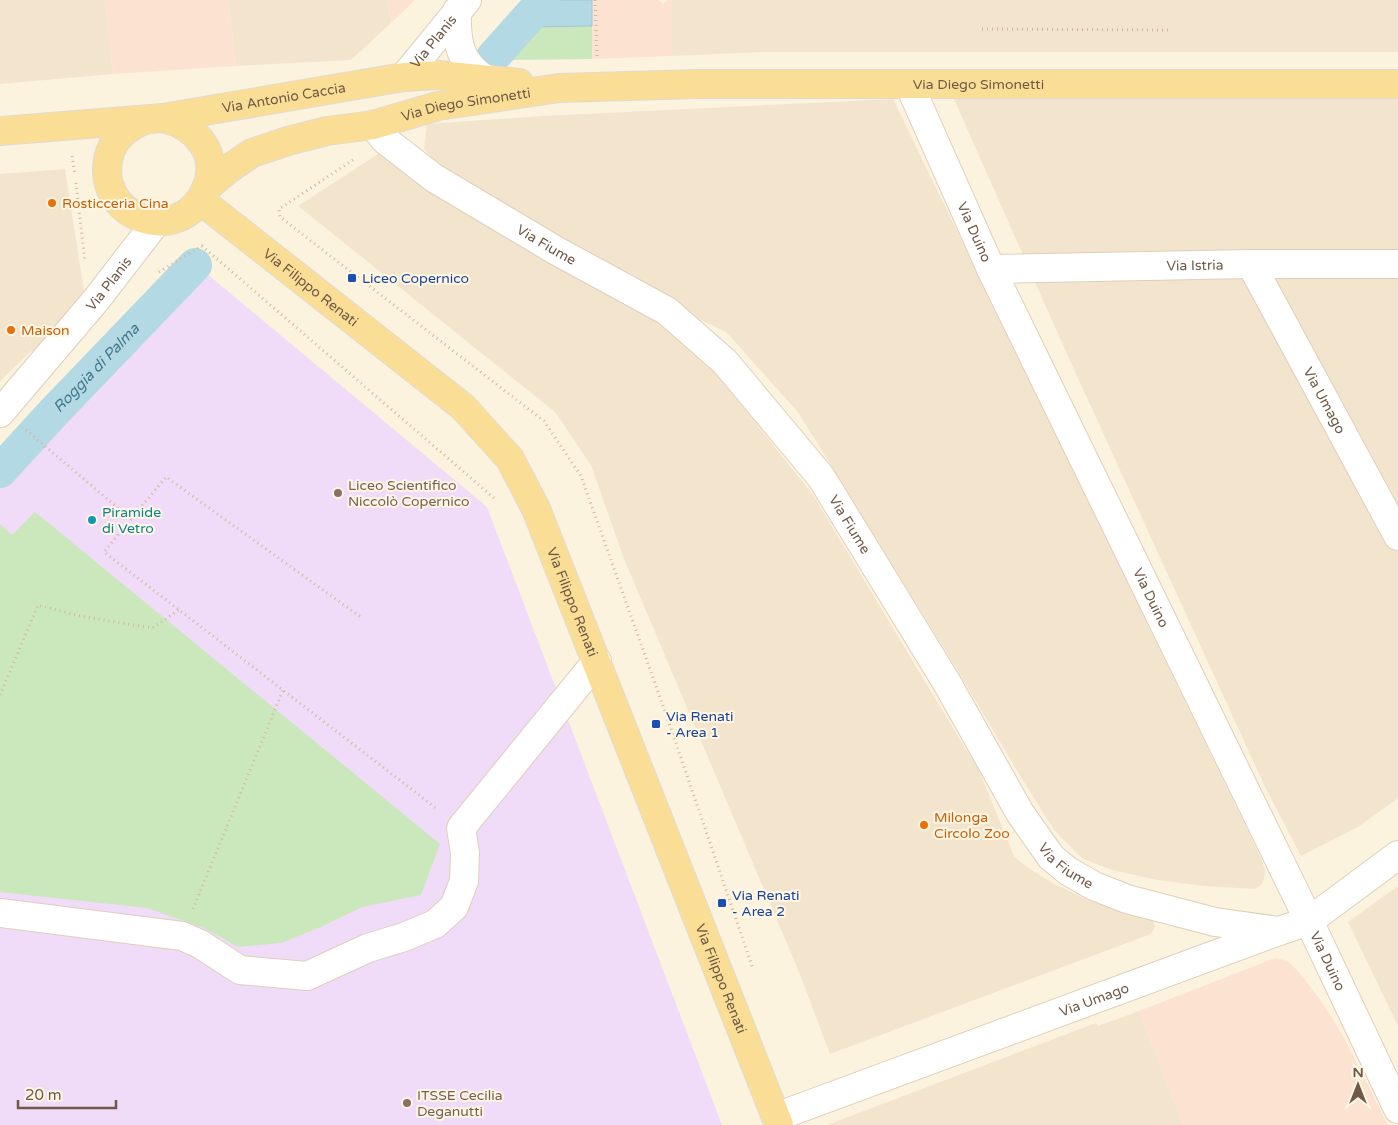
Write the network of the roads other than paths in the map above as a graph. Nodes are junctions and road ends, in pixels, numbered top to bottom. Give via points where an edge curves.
1 (462, 6) edge
2 (404, 77) junction
3 (487, 80) junction
4 (909, 84) junction
5 (1398, 84) edge
6 (559, 88) junction
7 (156, 119) junction
8 (0, 131) edge
9 (327, 132) junction
10 (379, 132) junction
11 (203, 194) junction
12 (157, 221) junction
13 (1251, 264) junction
14 (1398, 264) edge
15 (991, 269) junction
16 (10, 420) edge
17 (1398, 536) edge
18 (596, 662) junction
19 (1398, 855) edge
20 (0, 913) edge
21 (1309, 921) junction
22 (1279, 931) junction
23 (1398, 1109) edge
24 (777, 1121) edge

1 - 2 street, Via Planis
1 - 3 street via 456,28 458,46 467,63
2 - 3 main road, Via Diego Simonetti via 439,75
2 - 7 main road, Via Antonio Caccia
2 - 9 main road, Via Planis via 394,92 377,106
3 - 6 main road, Via Diego Simonetti
4 - 5 main road, Via Diego Simonetti
4 - 6 main road, Via Diego Simonetti
4 - 15 street, Via Duino
6 - 10 main road, Via Diego Simonetti via 438,106
7 - 8 main road, Via Antonio Caccia
7 - 11 main road, Via Antonio Caccia via 177,122 199,139 210,165 210,177
7 - 12 main road, Via Antonio Caccia via 134,124 122,133 112,146 106,172 112,193 122,206 135,216
9 - 10 main road, Via Planis
9 - 11 main road, Via Planis via 252,153 227,170
10 - 22 street, Via Fiume via 434,178 555,250 668,311 725,362 821,477 947,683 1020,813 1051,857 1094,886 1126,899 1215,922
11 - 12 main road, Via Antonio Caccia via 182,216
11 - 18 main road, Via Filippo Renati via 463,406 510,459 536,509
12 - 16 street, Via Planis
13 - 14 street, Via Istria
13 - 15 street, Via Istria
13 - 17 street, Via Umago
15 - 21 street, Via Duino
18 - 20 street via 461,828 465,853 464,881 454,907 435,924 368,948 306,976 240,970 182,936
18 - 24 main road, Via Filippo Renati
19 - 21 street, Via Umago
21 - 22 street, Via Umago
21 - 23 street, Via Duino
22 - 24 street, Via Umago

